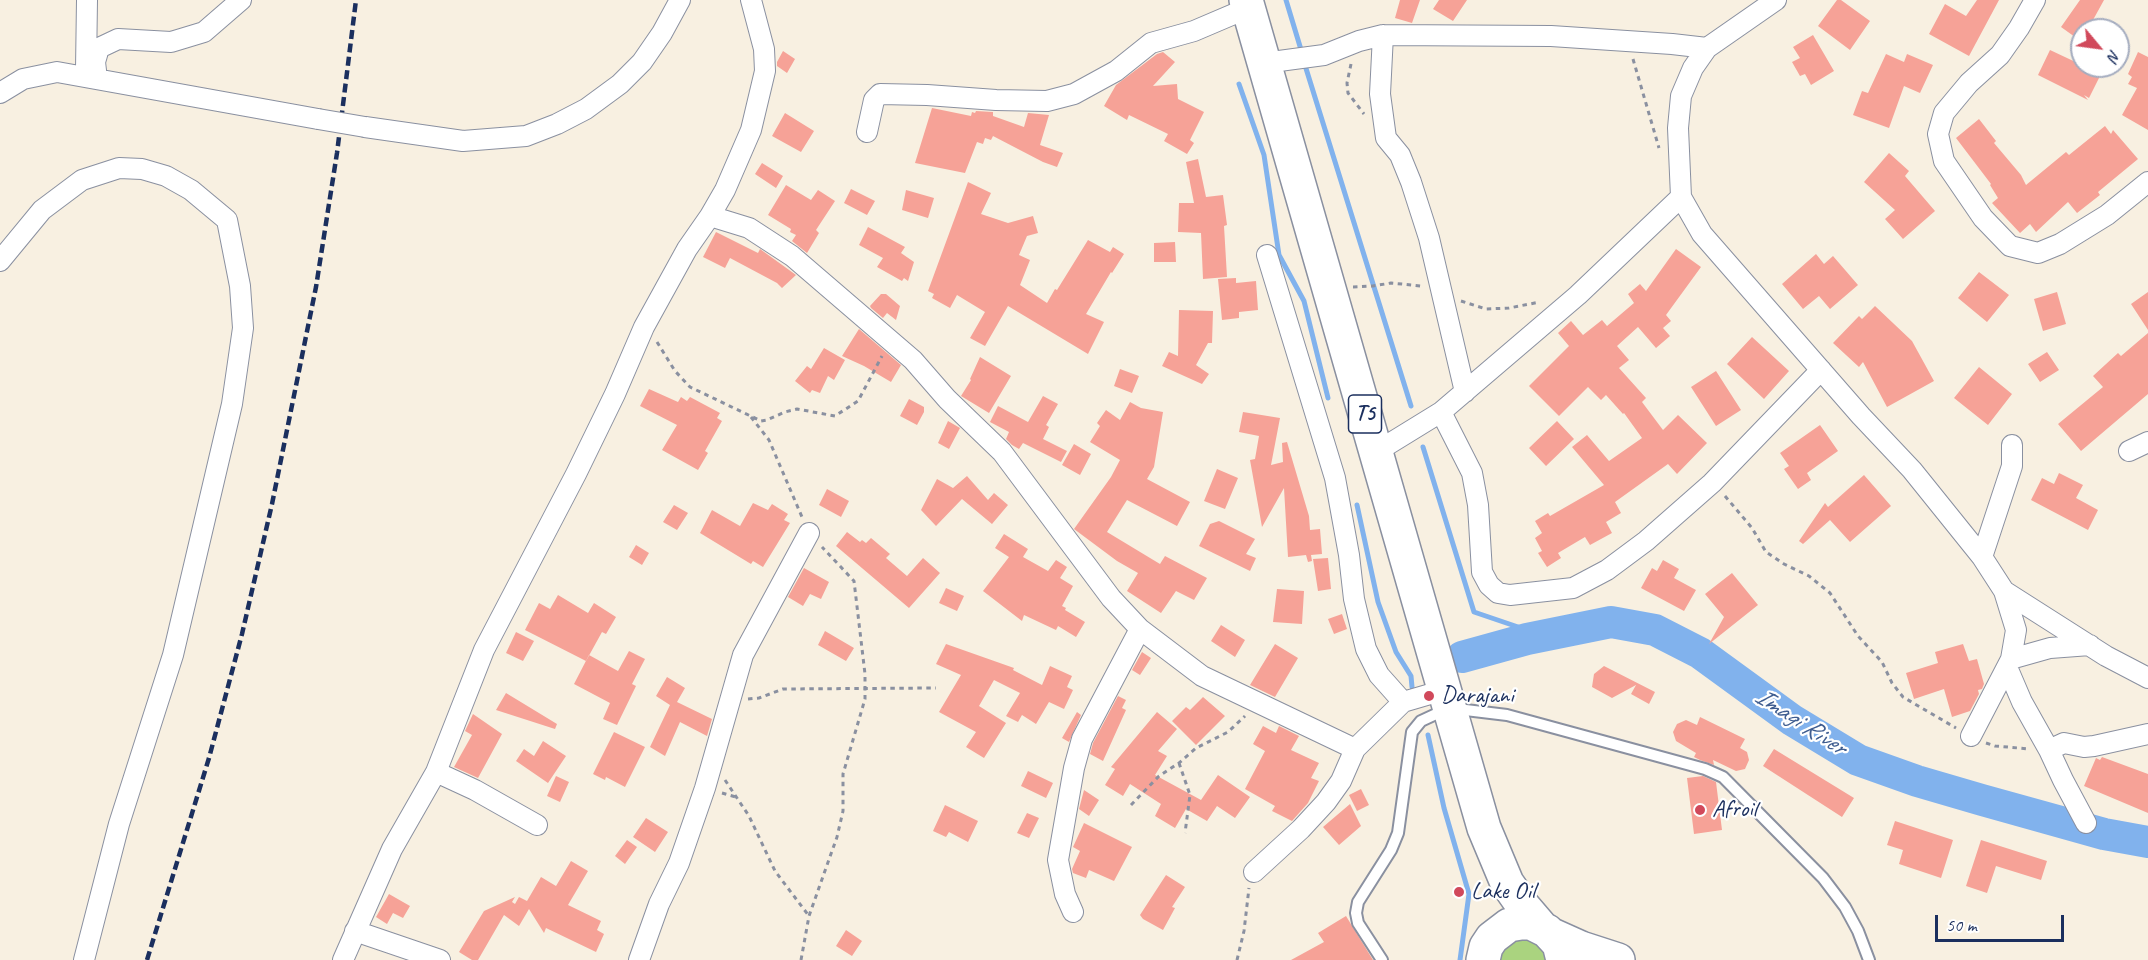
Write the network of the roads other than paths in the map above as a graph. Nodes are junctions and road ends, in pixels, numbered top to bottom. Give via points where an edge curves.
1 (87, 0) edge
2 (241, 0) edge
3 (680, 0) edge
4 (751, 0) edge
5 (1776, 0) edge
6 (2035, 0) edge
7 (1247, 4) edge
8 (1383, 35) junction
9 (1707, 48) junction
10 (1264, 63) junction
11 (92, 78) junction
12 (0, 93) edge
13 (867, 132) dead end
14 (2148, 182) edge
15 (1681, 197) junction
16 (710, 216) junction
17 (1267, 255) dead end
18 (0, 261) edge
19 (1821, 370) junction
20 (1465, 392) junction
21 (1441, 412) junction
22 (2148, 442) edge
23 (2012, 444) dead end
24 (2129, 451) dead end
25 (1376, 452) junction
26 (808, 533) road end
27 (1982, 557) junction
28 (2004, 591) junction
29 (1140, 629) junction
30 (2090, 645) junction
31 (2009, 663) junction
32 (2148, 678) edge
33 (1446, 699) junction
34 (1403, 702) junction
35 (2148, 734) edge
36 (1971, 736) road end
37 (1355, 749) junction
38 (2049, 750) junction
39 (436, 772) junction
40 (2086, 823) dead end
41 (537, 825) dead end
42 (1484, 828) junction
43 (1254, 872) road end
44 (1073, 912) dead end
45 (355, 931) junction
46 (1552, 941) edge
47 (1485, 954) edge
48 (84, 960) edge
49 (343, 960) edge
50 (440, 960) edge
51 (639, 960) edge
52 (1382, 960) edge
53 (1618, 960) edge
54 (1869, 960) edge

1 - 11 street
2 - 11 street via 204,32 171,42 118,39 99,48
3 - 11 street, bridge via 642,62 620,84 586,109 526,136 463,141
4 - 16 street via 764,49 765,71 751,130
5 - 9 street
6 - 14 street via 2000,55 1944,113 1938,134 1944,161 1983,218 2010,246 2038,253 2107,215
7 - 10 highway, T5
7 - 13 street via 1194,31 1151,43 1106,78 1056,99 880,94 874,100
8 - 9 street via 1551,36
8 - 10 street via 1324,55
8 - 20 street via 1380,94 1386,138 1400,155 1429,238
9 - 15 street via 1681,96
10 - 25 highway, T5
11 - 12 street via 57,72 23,80
15 - 19 street via 1702,234
15 - 20 street via 1578,295
16 - 29 street via 749,228 792,256 913,360 1002,452 1094,577
16 - 39 street via 644,327 576,474 484,650
17 - 34 street via 1335,478 1366,649 1379,675
18 - 48 street via 42,210 81,180 119,168 142,170 166,176 191,190 227,220 240,286 243,328 232,404 173,655 119,824
19 - 21 street via 1712,483 1607,570 1573,588 1510,595 1498,593 1482,572 1472,473
19 - 27 street via 1912,471
20 - 21 street
21 - 25 street
22 - 24 street
23 - 27 street via 2012,466
25 - 33 highway, T5
26 - 51 street via 743,655 679,863
27 - 28 street
28 - 30 street
28 - 31 street via 2016,630
29 - 37 street via 1202,676
29 - 44 street via 1082,739 1074,768 1058,860
30 - 31 street via 2050,648
30 - 32 street
31 - 36 street
31 - 38 street via 2022,702
33 - 34 street
33 - 42 highway, T5
33 - 52 lane via 1412,732 1398,832 1358,902 1358,923
33 - 54 lane via 1723,777 1823,878 1854,923
34 - 37 street
35 - 38 street via 2094,746 2064,743
37 - 43 street via 1341,781 1326,802
38 - 40 street
39 - 41 street
39 - 45 street via 392,849
42 - 46 highway, T5 via 1507,884
42 - 47 highway, T5 via 1492,892
45 - 49 street
45 - 50 street
46 - 47 highway, T5 via 1530,923 1509,925 1500,930
46 - 53 highway, T5

